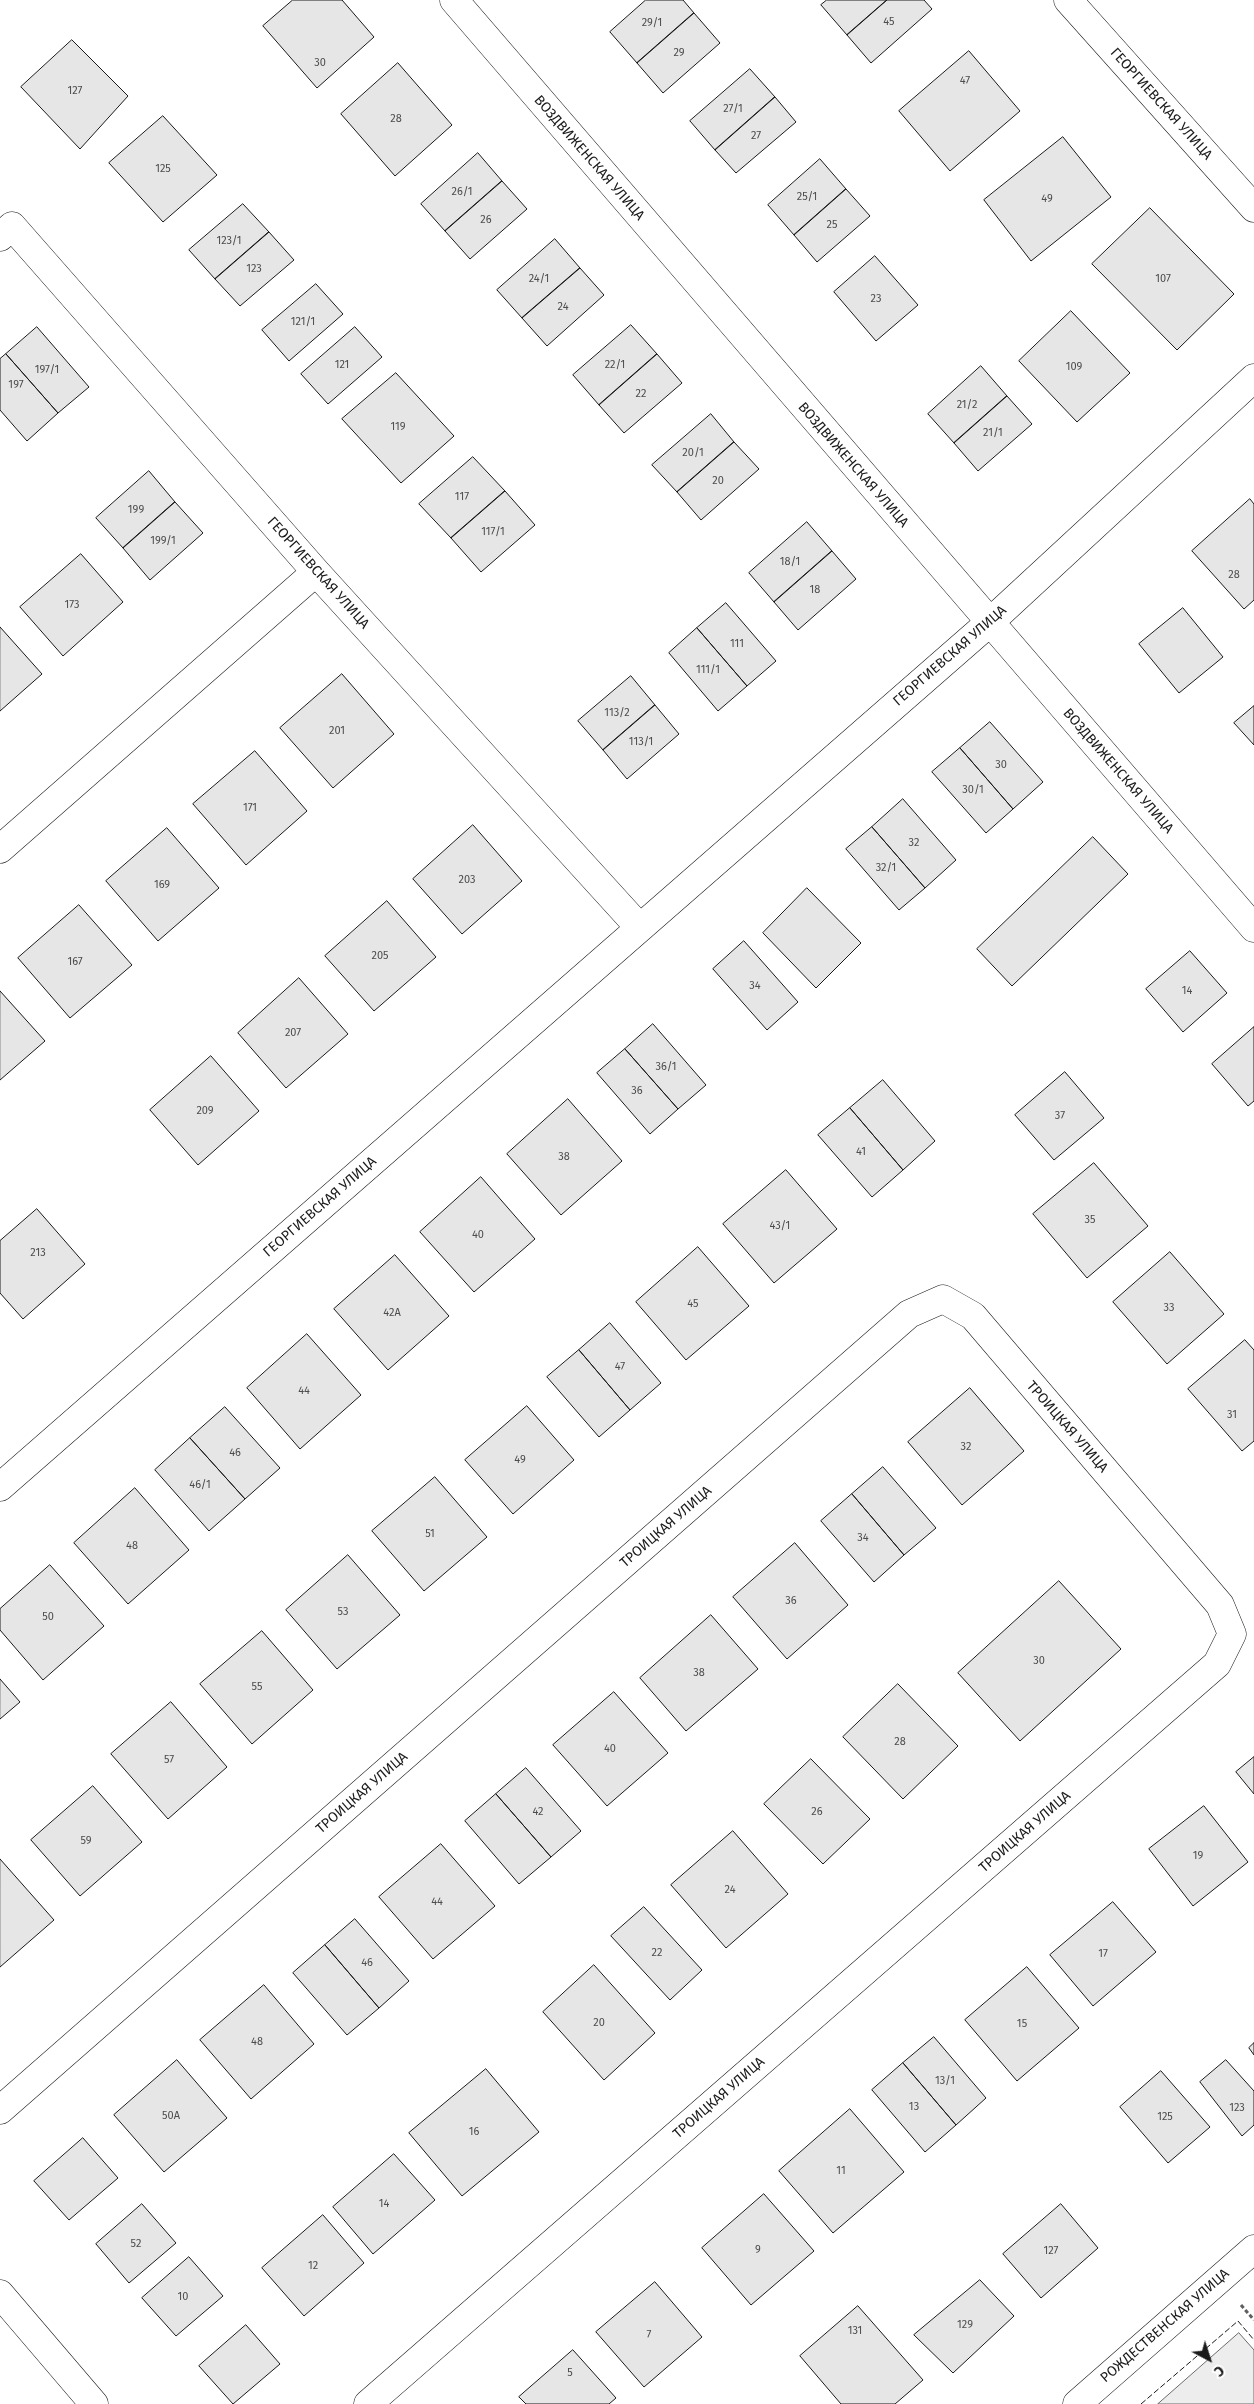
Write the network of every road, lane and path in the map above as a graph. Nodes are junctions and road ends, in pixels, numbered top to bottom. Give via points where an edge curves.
1 (454, 0) edge
2 (1068, 0) edge
3 (1254, 208) edge
4 (0, 237) edge
5 (1254, 378) edge
6 (316, 572) junction
7 (989, 623) junction
8 (0, 849) edge
9 (639, 927) junction
10 (1254, 928) edge
11 (0, 1488) edge
12 (0, 2110) edge
13 (1254, 2249) edge
14 (0, 2294) edge
15 (94, 2404) edge
16 (368, 2404) edge
17 (1077, 2404) edge

1 - 7 street, ВОЗДВИЖЕНСКАЯ УЛИЦА
2 - 3 street, ГЕОРГИЕВСКАЯ УЛИЦА
4 - 6 street, ГЕОРГИЕВСКАЯ УЛИЦА via 12,226
5 - 7 street, ГЕОРГИЕВСКАЯ УЛИЦА
6 - 8 street
6 - 9 street, ГЕОРГИЕВСКАЯ УЛИЦА
7 - 9 street, ГЕОРГИЕВСКАЯ УЛИЦА
7 - 10 street, ВОЗДВИЖЕНСКАЯ УЛИЦА
9 - 11 street, ГЕОРГИЕВСКАЯ УЛИЦА
12 - 16 street, ТРОИЦКАЯ УЛИЦА via 909,1314 943,1298 973,1316 1220,1605 1232,1634 1217,1664
13 - 17 street, РОЖДЕСТВЕНСКАЯ УЛИЦА
14 - 15 street

